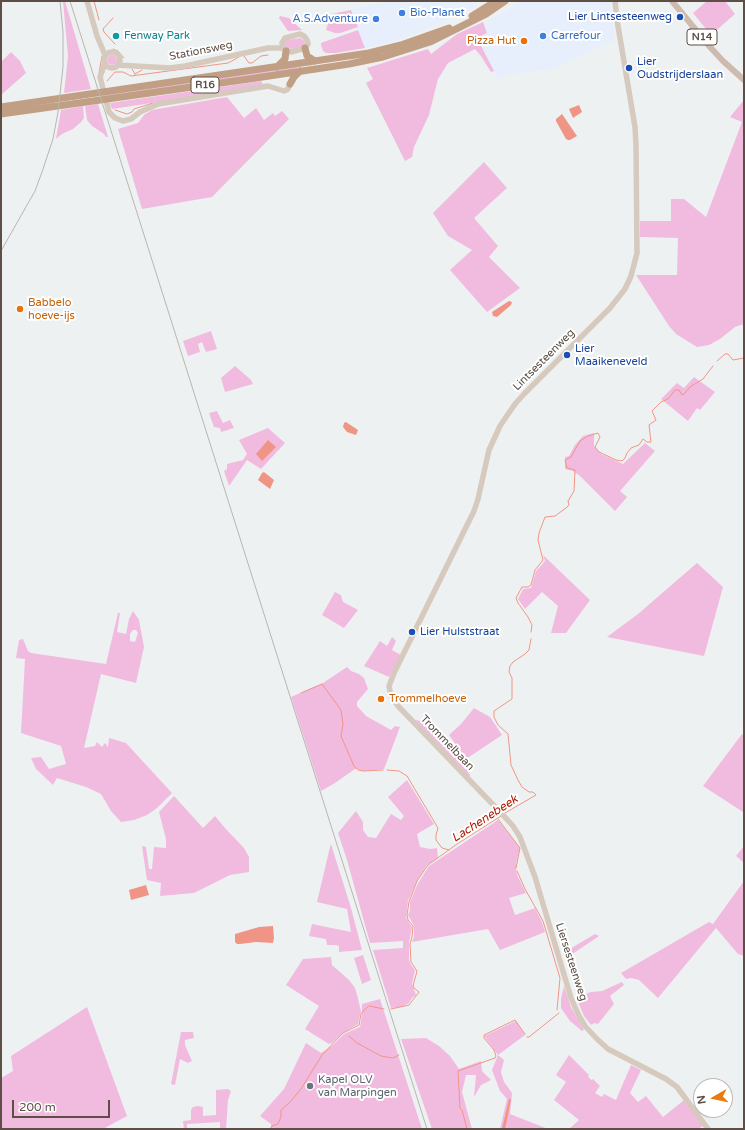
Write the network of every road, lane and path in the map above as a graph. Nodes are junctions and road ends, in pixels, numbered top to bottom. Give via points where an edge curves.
1 (87, 1) edge
2 (496, 1) edge
3 (502, 1) edge
4 (505, 1) edge
5 (615, 1) edge
6 (672, 1) edge
7 (478, 17) junction
8 (284, 47) junction
9 (305, 48) junction
10 (108, 53) junction
11 (119, 58) junction
12 (316, 62) junction
13 (104, 63) junction
14 (118, 65) junction
15 (136, 66) junction
16 (110, 67) junction
17 (278, 70) junction
18 (300, 71) junction
19 (101, 80) junction
20 (744, 80) edge
21 (290, 84) junction
22 (42, 104) junction
23 (1, 107) edge
24 (1, 114) edge
25 (407, 717) joint
26 (473, 784) joint
27 (708, 1129) edge

1 - 10 street via 97,36
2 - 12 highway, R16 via 453,26 401,45
3 - 7 highway, R16
4 - 7 highway
5 - 25 street, Lintsesteenweg via 635,127 635,262 628,282 614,304 524,394 497,432 489,450 474,511 389,686 390,696
6 - 20 main road, N14 via 710,47
7 - 18 highway, R16 via 430,42 400,52 366,61
8 - 9 street via 291,52
8 - 9 street via 287,37 301,35 307,40
8 - 15 street, Stationsweg via 170,68
8 - 17 highway via 285,59
9 - 12 highway via 306,56
10 - 11 street, Stationsweg via 116,53
10 - 13 street via 104,57
11 - 14 street
11 - 15 street, Stationsweg
12 - 17 highway, R16
13 - 16 street
13 - 19 street
14 - 15 street, Stationsweg
14 - 16 street, Stationsweg
16 - 19 street
17 - 18 highway, R16
17 - 21 highway via 289,78
17 - 22 highway, R16
18 - 21 highway
19 - 21 street via 109,109 122,117 136,115 158,104 268,86 284,91
22 - 23 highway, R16
22 - 24 highway, R16
25 - 26 street, Trommelbaan
26 - 27 street, Liersesteenweg via 513,826 520,837 579,1016 597,1039 608,1048 677,1086

